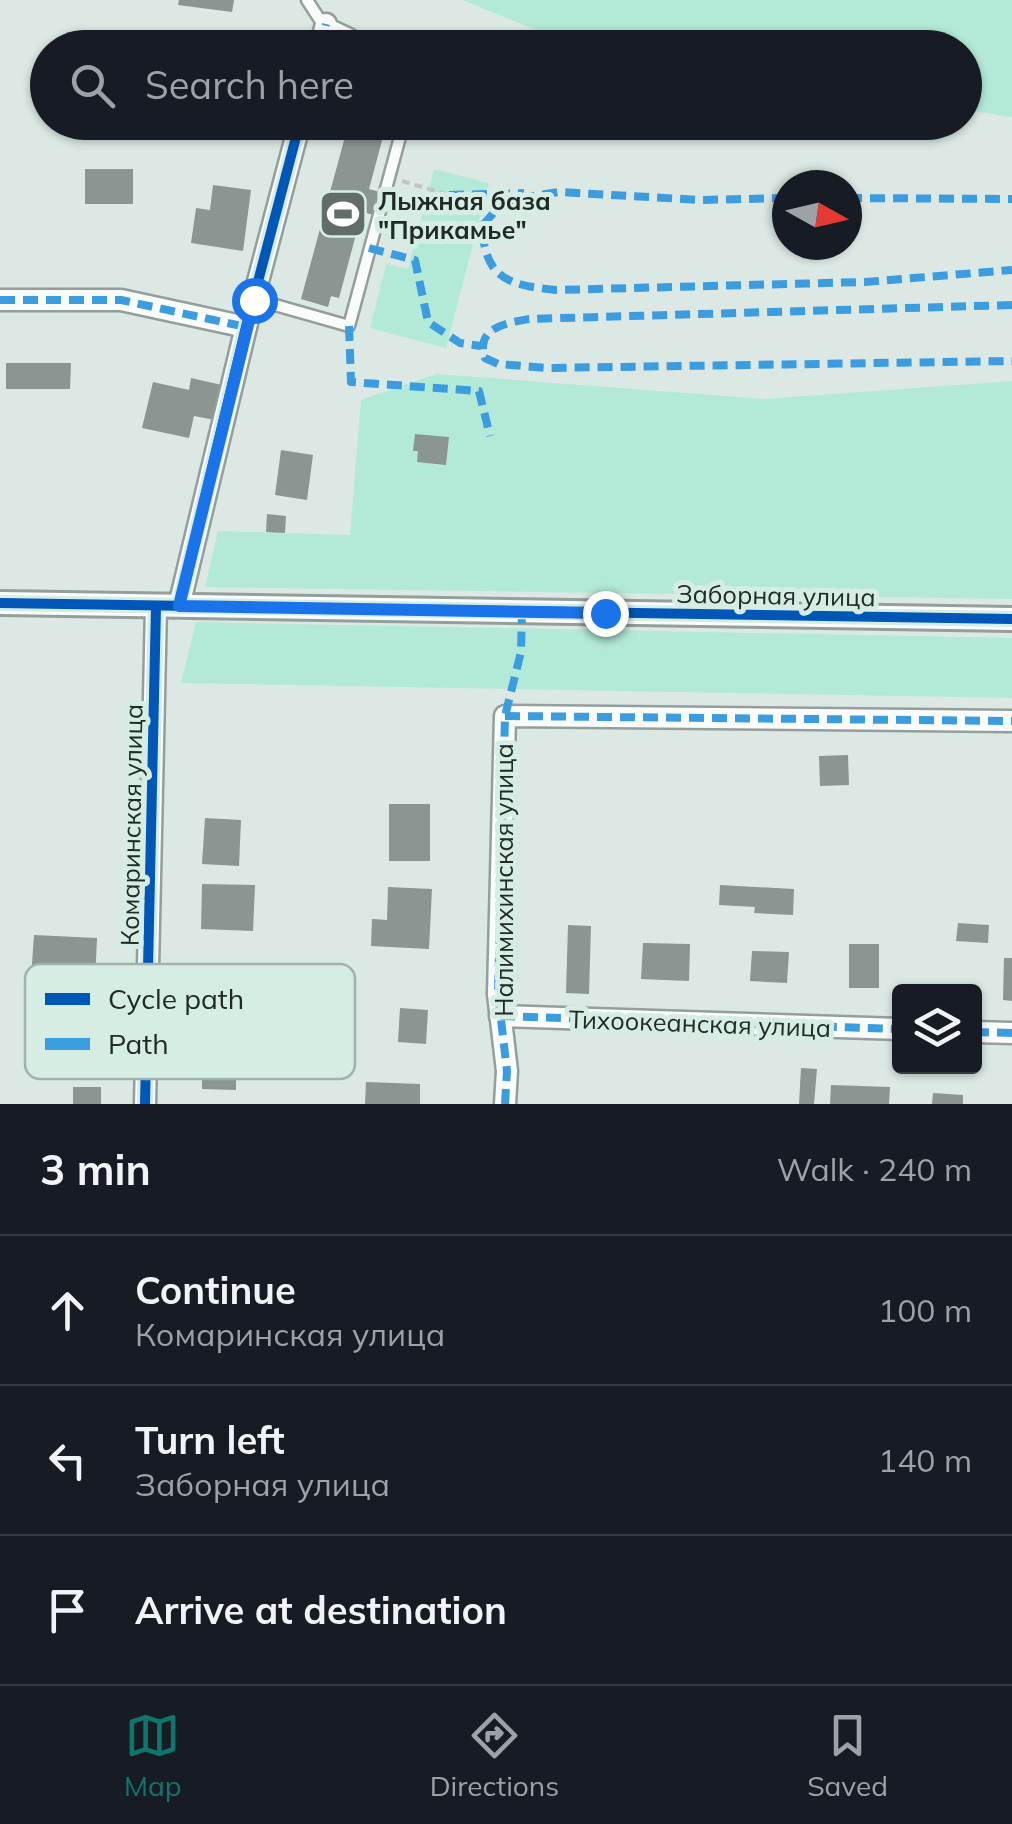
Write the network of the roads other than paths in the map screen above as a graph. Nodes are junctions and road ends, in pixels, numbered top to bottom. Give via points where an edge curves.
1 (306, 0) edge
2 (326, 24) junction
3 (324, 30) edge
4 (340, 30) edge
5 (295, 140) edge
6 (398, 140) edge
7 (0, 300) edge
8 (254, 300) junction
9 (246, 327) junction
10 (0, 603) edge
11 (168, 606) junction
12 (1012, 619) edge
13 (1012, 720) edge
14 (151, 964) edge
15 (500, 1016) junction
16 (892, 1029) edge
17 (982, 1032) edge
18 (1012, 1034) edge
19 (146, 1079) edge
20 (145, 1104) edge
21 (505, 1104) edge

1 - 2 lane
2 - 3 street
2 - 4 lane
5 - 8 street, Комаринская улица
6 - 8 lane via 349,326
7 - 9 street via 121,300
8 - 9 street, Комаринская улица
9 - 11 street, Комаринская улица
10 - 11 street, Заборная улица
11 - 12 street, Заборная улица
11 - 14 street, Комаринская улица
13 - 15 street, Налимихинская улица via 505,716
15 - 16 street, Тихоокеанская улица
15 - 21 street, Налимихинская улица
17 - 18 street
19 - 20 street, Комаринская улица

